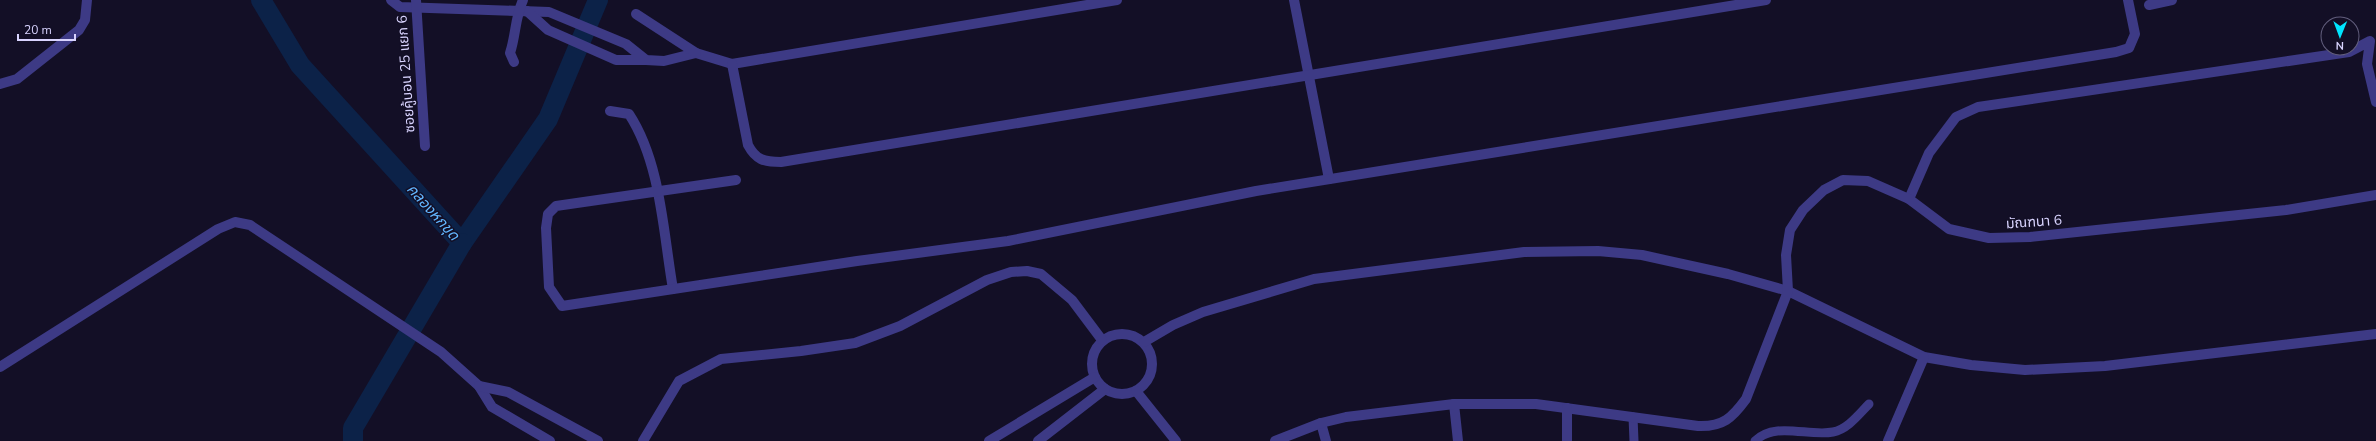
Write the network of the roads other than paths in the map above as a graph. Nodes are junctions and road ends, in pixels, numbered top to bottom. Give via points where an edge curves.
1 (87, 0) edge
2 (391, 0) edge
3 (523, 0) edge
4 (1117, 0) edge
5 (1294, 0) edge
6 (1766, 0) edge
7 (2128, 0) edge
8 (2172, 0) edge
9 (416, 4) edge
10 (2149, 5) dead end
11 (522, 11) junction
12 (636, 14) dead end
13 (696, 53) junction
14 (646, 60) junction
15 (514, 62) dead end
16 (732, 64) junction
17 (1309, 76) junction
18 (0, 84) edge
19 (2376, 102) edge
20 (610, 111) dead end
21 (425, 146) dead end
22 (1329, 179) junction
23 (736, 180) dead end
24 (657, 193) junction
25 (2376, 194) edge
26 (1909, 199) junction
27 (672, 289) junction
28 (1788, 291) junction
29 (2376, 334) edge
30 (1102, 340) junction
31 (1144, 342) junction
32 (1924, 357) junction
33 (0, 367) edge
34 (1094, 377) junction
35 (479, 386) junction
36 (1105, 389) junction
37 (1136, 391) junction
38 (1454, 404) junction
39 (1869, 404) dead end
40 (1567, 408) junction
41 (1632, 417) junction
42 (1321, 423) junction
43 (550, 441) edge
44 (598, 441) edge
45 (643, 441) edge
46 (989, 441) edge
47 (1038, 441) edge
48 (1176, 441) edge
49 (1275, 441) edge
50 (1326, 441) edge
51 (1458, 441) edge
52 (1567, 441) edge
53 (1634, 441) edge
54 (1756, 441) edge
55 (1888, 441) edge

1 - 18 street via 85,20 79,30 17,79
2 - 9 street via 400,7
3 - 11 street
4 - 16 street
5 - 17 street
6 - 17 street
7 - 22 street via 2135,34 2129,48 2116,52
8 - 10 street
9 - 11 street
9 - 21 street, ซอยคู้บอน 25 แยก 6
11 - 14 street via 550,12 626,44
11 - 14 street via 548,30 616,60
11 - 15 street via 510,53
12 - 13 street
13 - 14 street via 664,61
13 - 16 street
16 - 17 street via 748,145 754,155 770,162
17 - 22 street
19 - 26 street via 2367,64 2370,41 2348,52 1978,107 1956,117 1929,153
20 - 24 street via 629,114 642,134
22 - 27 street via 1256,191 1008,241
23 - 24 street
24 - 27 street
24 - 27 street via 556,206 548,214 546,228 549,287 562,306
25 - 26 street, มัณฑนา 6 via 2286,210 2030,237 1989,238 1948,228
26 - 28 street, มัณฑนา 6 via 1868,181 1844,180 1824,190 1803,210 1790,230 1786,255
28 - 31 street via 1728,274 1642,255 1598,251 1524,252 1314,279 1203,312 1173,325
28 - 32 street
28 - 41 street via 1746,399 1736,413 1712,426
29 - 32 street via 2089,367 2025,370
30 - 31 street via 1124,333 1135,335
30 - 34 street via 1094,351 1091,364
30 - 45 street via 1072,300 1041,274 1027,271 1011,272 987,280 900,326 855,342 801,351 721,359 679,381
31 - 37 street via 1152,354 1153,369 1147,382
32 - 55 street
33 - 35 street via 218,229 235,222 250,225 407,327 441,352
34 - 36 street
34 - 46 street
35 - 43 street via 492,407
35 - 44 street via 508,392
36 - 37 street via 1120,394
36 - 47 street
37 - 48 street
38 - 40 street via 1536,404
38 - 42 street via 1346,417
38 - 51 street
39 - 54 lane via 1848,425 1833,432 1772,432 1759,437
40 - 41 street
40 - 52 street
41 - 53 lane
42 - 49 street
42 - 50 street

